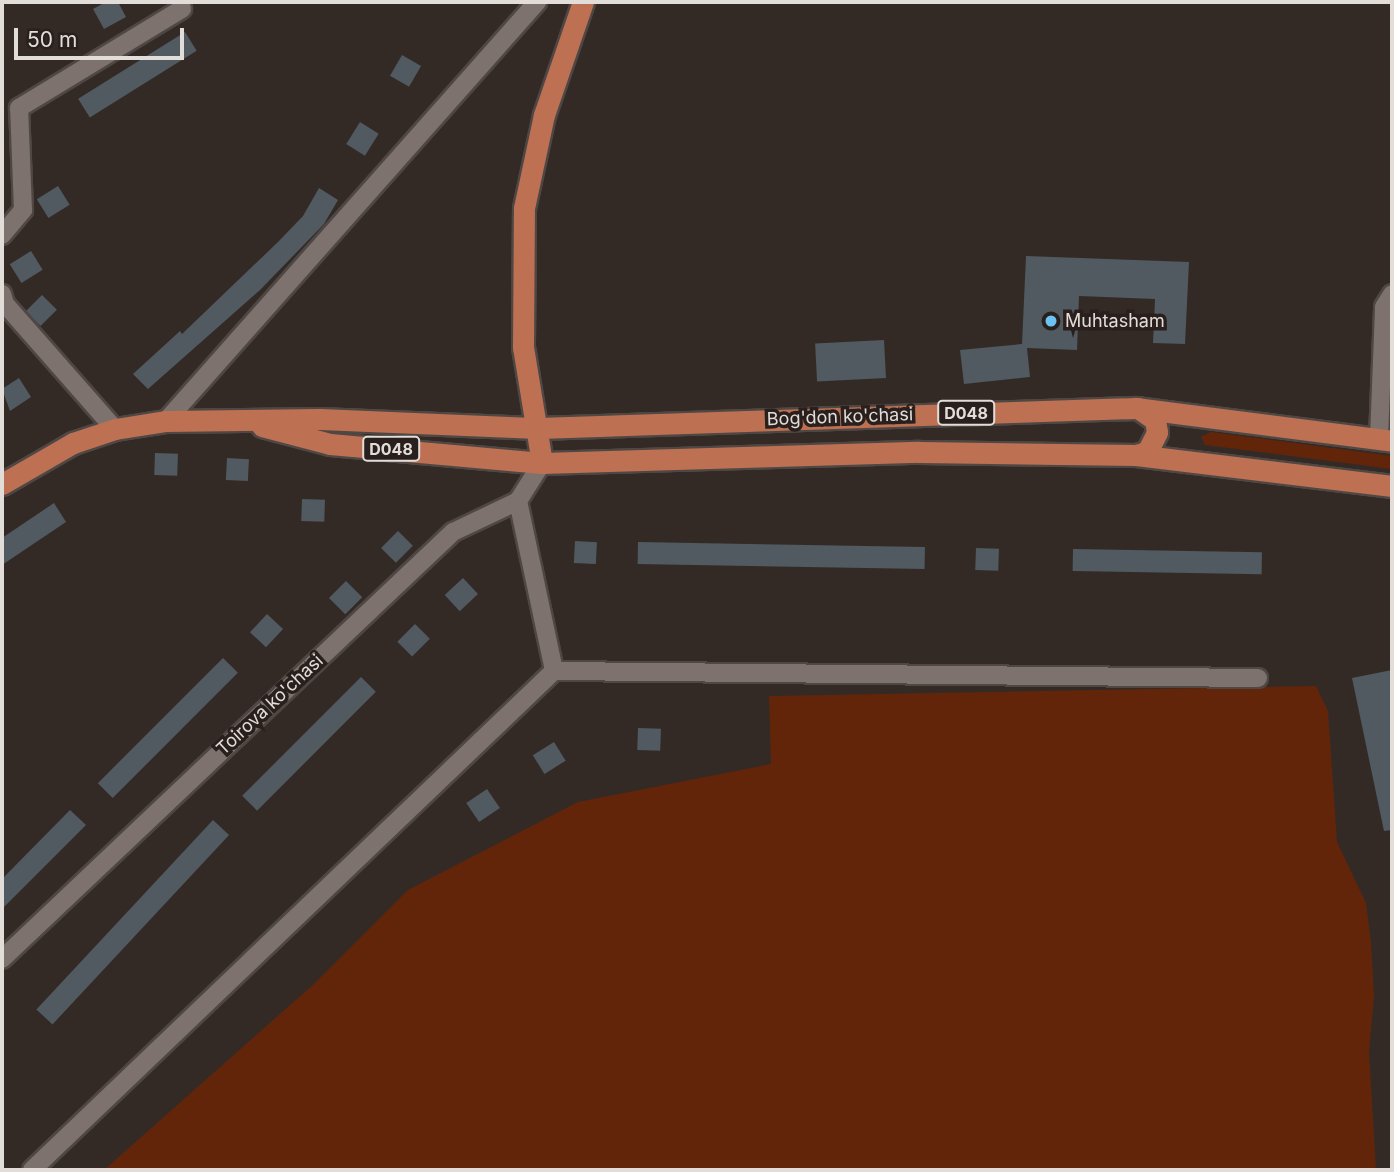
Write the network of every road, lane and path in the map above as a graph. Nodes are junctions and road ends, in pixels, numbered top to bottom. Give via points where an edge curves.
1 (537, 2) edge
2 (583, 2) edge
3 (182, 9) dead end
4 (2, 235) edge
5 (2, 294) edge
6 (1392, 294) edge
7 (1136, 408) junction
8 (243, 420) junction
9 (166, 421) junction
10 (538, 428) junction
11 (115, 429) junction
12 (1386, 440) edge
13 (1136, 455) junction
14 (542, 463) junction
15 (2, 484) edge
16 (1392, 486) edge
17 (518, 501) junction
18 (554, 671) junction
19 (1258, 678) dead end
20 (2, 959) edge
21 (32, 1170) edge

1 - 9 street
2 - 10 main road via 547,105 524,208 523,334
3 - 4 street via 19,108 23,210
5 - 11 street via 5,304
6 - 12 street via 1384,307
7 - 10 main road, Bog'don ko'chasi / D048
7 - 12 main road, Bog'don ko'chasi / D048
7 - 13 main road via 1147,412 1157,432 1147,452
8 - 9 main road, D048
8 - 10 main road, D048
8 - 14 main road, D048 via 330,444
9 - 11 main road, D048
10 - 14 main road
11 - 15 main road, D048 via 53,453
13 - 14 main road, Bog'don ko'chasi / D048 via 919,452
13 - 16 main road, Bog'don ko'chasi / D048
14 - 17 street
17 - 18 street
17 - 20 street, Toirova ko'chasi via 453,532
18 - 19 street
18 - 21 street

